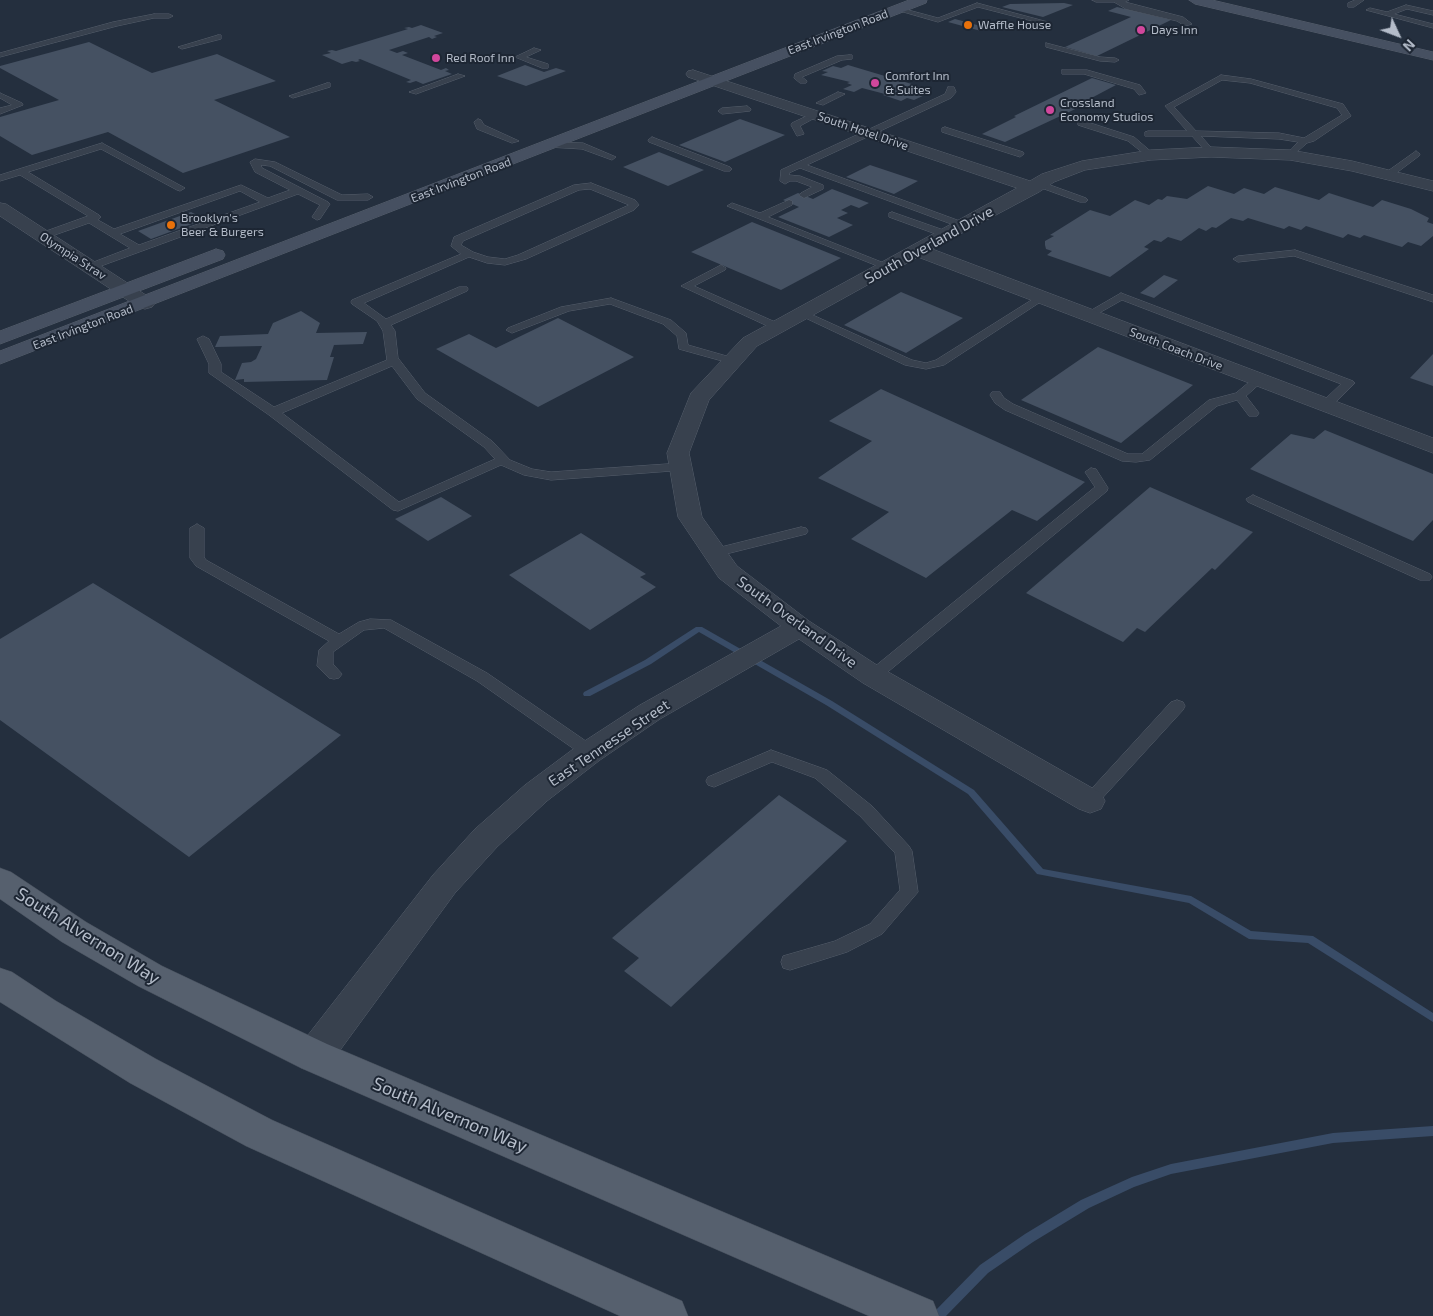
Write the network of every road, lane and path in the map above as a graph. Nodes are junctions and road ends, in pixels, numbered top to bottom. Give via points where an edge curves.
1 (921, 0) edge
2 (959, 0) edge
3 (990, 0) edge
4 (1096, 0) edge
5 (1195, 0) edge
6 (1231, 0) edge
7 (1360, 0) edge
8 (1421, 0) edge
9 (1117, 1) edge
10 (893, 5) edge
11 (978, 5) junction
12 (1126, 5) edge
13 (1351, 5) dead end
14 (1413, 8) junction
15 (1370, 10) dead end
16 (1433, 13) edge
17 (1388, 14) junction
18 (169, 16) dead end
19 (1044, 22) dead end
20 (1188, 24) dead end
21 (1433, 26) edge
22 (218, 37) dead end
23 (1049, 45) dead end
24 (182, 47) dead end
25 (1433, 49) edge
26 (537, 50) dead end
27 (1433, 54) edge
28 (0, 56) edge
29 (849, 58) dead end
30 (1115, 60) dead end
31 (545, 66) dead end
32 (1065, 72) dead end
33 (693, 74) joint
34 (712, 74) junction
35 (731, 74) junction
36 (460, 76) dead end
37 (803, 81) dead end
38 (327, 85) dead end
39 (951, 89) dead end
40 (413, 92) dead end
41 (1142, 93) dead end
42 (841, 94) dead end
43 (0, 95) edge
44 (293, 96) dead end
45 (747, 109) dead end
46 (818, 109) junction
47 (0, 111) edge
48 (722, 111) dead end
49 (478, 122) dead end
50 (1081, 123) dead end
51 (886, 124) junction
52 (945, 130) dead end
53 (867, 132) junction
54 (1194, 133) junction
55 (800, 134) dead end
56 (1148, 134) dead end
57 (652, 140) dead end
58 (516, 141) junction
59 (1304, 141) junction
60 (551, 144) junction
61 (498, 148) dead end
62 (1211, 152) junction
63 (1020, 154) dead end
64 (1416, 154) dead end
65 (1151, 155) junction
66 (1290, 155) junction
67 (612, 157) dead end
68 (72, 165) dead end
69 (800, 165) junction
70 (726, 169) dead end
71 (20, 172) junction
72 (431, 174) dead end
73 (1388, 175) junction
74 (0, 178) edge
75 (32, 178) junction
76 (1040, 183) junction
77 (1433, 186) edge
78 (180, 188) dead end
79 (299, 190) junction
80 (804, 195) dead end
81 (368, 197) junction
82 (1083, 200) dead end
83 (268, 202) junction
84 (789, 202) dead end
85 (732, 206) dead end
86 (3, 213) edge
87 (892, 215) dead end
88 (317, 217) junction
89 (760, 217) junction
90 (90, 219) junction
91 (957, 230) junction
92 (113, 233) junction
93 (271, 234) dead end
94 (42, 236) junction
95 (234, 248) dead end
96 (138, 249) junction
97 (920, 250) junction
98 (469, 254) junction
99 (1238, 259) dead end
100 (90, 266) junction
101 (889, 267) junction
102 (721, 268) dead end
103 (125, 290) junction
104 (463, 290) dead end
105 (1041, 297) junction
106 (1433, 299) edge
107 (145, 303) junction
108 (802, 314) junction
109 (1088, 315) junction
110 (384, 324) junction
111 (778, 327) junction
112 (512, 330) dead end
113 (0, 338) edge
114 (203, 339) dead end
115 (0, 358) edge
116 (394, 361) junction
117 (734, 361) junction
118 (1258, 380) junction
119 (996, 396) dead end
120 (1240, 396) junction
121 (1326, 405) junction
122 (273, 412) junction
123 (1253, 414) dead end
124 (1433, 446) edge
125 (503, 460) junction
126 (681, 468) junction
127 (1091, 472) dead end
128 (1253, 500) dead end
129 (197, 528) dead end
130 (801, 531) dead end
131 (714, 553) junction
132 (1425, 577) dead end
133 (800, 627) junction
134 (339, 640) junction
135 (334, 674) dead end
136 (873, 676) junction
137 (1177, 706) dead end
138 (590, 752) junction
139 (714, 781) dead end
140 (1090, 801) joint
141 (0, 881) edge
142 (790, 962) dead end
143 (0, 983) edge
144 (314, 1056) junction
145 (905, 1311) edge
146 (668, 1316) edge

1 - 10 main road, East Irvington Road
2 - 11 lane
3 - 11 lane
4 - 9 lane
5 - 27 main road
6 - 25 main road
7 - 13 lane
8 - 14 lane
9 - 12 lane
10 - 11 lane via 938,20
10 - 34 main road, East Irvington Road
10 - 35 main road, East Irvington Road
11 - 19 lane
12 - 20 lane
14 - 16 lane
14 - 17 lane via 1406,7
15 - 17 lane
17 - 21 lane
18 - 28 lane via 116,24
22 - 24 lane
23 - 30 lane
26 - 31 lane via 519,56
29 - 37 lane via 840,58 798,76
32 - 41 lane via 1084,72 1138,87
33 - 34 street, South Hotel Drive
33 - 58 main road, East Irvington Road
34 - 35 main road, East Irvington Road
34 - 46 street, South Hotel Drive
34 - 60 main road, East Irvington Road
35 - 46 street, South Hotel Drive
36 - 40 lane
38 - 44 lane
39 - 51 lane via 948,96
42 - 46 lane
43 - 47 lane via 19,105
45 - 48 lane
46 - 51 street, South Hotel Drive
46 - 53 street, South Hotel Drive
46 - 55 lane via 796,125
49 - 58 lane via 480,127
50 - 65 lane via 1131,139
51 - 53 lane
51 - 76 street, South Hotel Drive
52 - 63 lane
53 - 69 lane
53 - 76 street, South Hotel Drive
54 - 56 lane
54 - 59 lane via 1279,136
54 - 59 lane via 1169,106 1221,77 1250,81 1340,106 1347,116 1311,140
54 - 62 lane
57 - 70 lane
58 - 61 main road, East Irvington Road
59 - 66 lane
60 - 67 lane via 583,146
60 - 107 main road, East Irvington Road
62 - 65 street, South Overland Drive
62 - 66 street, South Overland Drive
64 - 73 lane
65 - 76 street, South Overland Drive via 1082,166
66 - 73 street, South Overland Drive
68 - 75 lane
69 - 80 lane via 784,172 785,179 797,178 820,187
69 - 91 lane
71 - 74 lane
71 - 75 lane
71 - 78 lane via 102,146
72 - 81 main road, East Irvington Road
73 - 77 street, South Overland Drive
75 - 90 lane via 96,217
76 - 82 lane
76 - 91 street, South Overland Drive
79 - 81 lane via 258,170 255,162 272,164 340,198
79 - 83 lane
79 - 88 lane via 325,204
81 - 88 main road, East Irvington Road
83 - 92 lane via 241,188
83 - 96 lane
84 - 89 lane
85 - 89 lane
86 - 94 street, Olympia Strav
87 - 91 lane
88 - 93 main road, East Irvington Road
89 - 101 lane
90 - 92 lane
90 - 94 lane
91 - 97 street, South Overland Drive
92 - 96 lane
94 - 100 street, Olympia Strav
95 - 103 main road, East Irvington Road
96 - 100 lane
97 - 101 street, South Overland Drive
97 - 105 street, South Coach Drive
98 - 98 lane via 505,262 522,257 634,205 591,186 577,187 458,239 456,246
98 - 110 lane via 356,302 382,319
99 - 106 lane via 1295,253
100 - 103 street, Olympia Strav
101 - 108 street, South Overland Drive
102 - 111 lane via 686,286
103 - 107 street, Olympia Strav
103 - 113 main road, East Irvington Road
104 - 110 lane
105 - 108 lane via 940,363 926,366 909,363
105 - 109 street, South Coach Drive
107 - 115 main road, East Irvington Road
108 - 111 street, South Overland Drive
109 - 118 street, South Coach Drive
109 - 121 lane via 1121,296 1349,383
110 - 116 lane via 389,331
111 - 117 street, South Overland Drive via 750,342
112 - 117 lane via 565,309 611,301 667,322 682,335 683,347
114 - 122 lane via 216,372
116 - 122 lane
116 - 125 lane via 421,396 488,444
117 - 126 street, South Overland Drive via 700,398 678,453
118 - 120 lane
118 - 121 street, South Coach Drive
119 - 120 lane via 1008,407 1126,458 1146,457 1213,403
120 - 123 lane
121 - 124 street, South Coach Drive
122 - 125 lane via 398,507
125 - 126 lane via 528,472 550,476
126 - 131 street, South Overland Drive via 690,518
127 - 136 lane via 1102,488
128 - 132 lane
129 - 134 lane via 197,558 201,563
130 - 131 lane
131 - 133 street, South Overland Drive via 728,572
133 - 136 street, South Overland Drive
133 - 138 street, East Tennesse Street via 650,712
134 - 135 lane via 326,650 325,666
134 - 138 lane via 359,627 386,623 482,678
136 - 140 street, South Overland Drive
137 - 140 lane
138 - 144 street, East Tennesse Street via 536,793 493,832 444,884
139 - 142 lane via 771,756 821,774 866,811 903,851 909,892 876,929 840,946
141 - 144 main road, South Alvernon Way via 74,932 150,976
143 - 146 main road via 143,1071 259,1133
144 - 145 main road, South Alvernon Way

